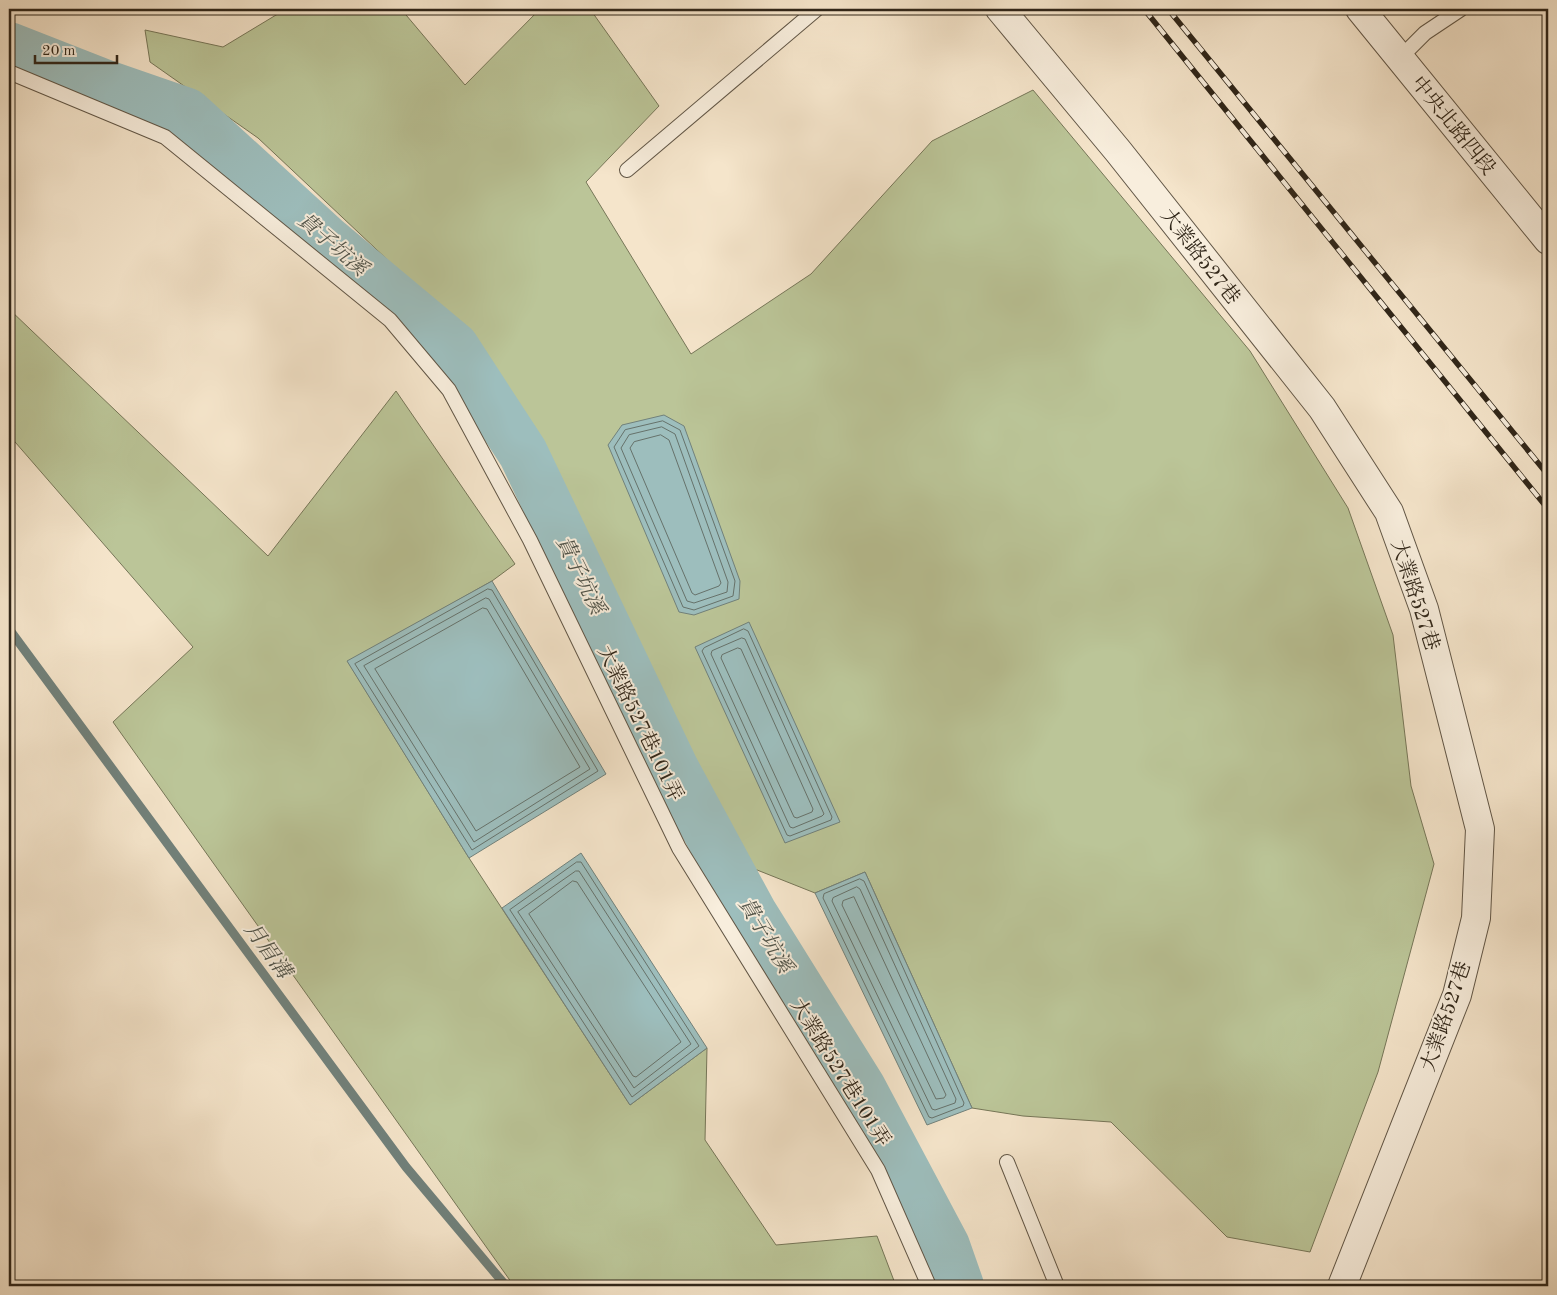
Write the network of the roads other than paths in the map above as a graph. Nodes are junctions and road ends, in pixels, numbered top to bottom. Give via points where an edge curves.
1 (817, 9) edge
2 (1000, 9) edge
3 (1360, 9) edge
4 (1461, 9) edge
5 (1400, 58) junction
6 (9, 72) edge
7 (627, 170) dead end
8 (1548, 240) edge
9 (1008, 1162) dead end
10 (929, 1286) edge
11 (1057, 1286) edge
12 (1342, 1286) edge

1 - 7 lane
2 - 12 street, 大業路527巷 via 1118,151 1322,408 1389,512 1424,609 1480,829 1476,918 1457,996
3 - 5 street, 中央北路四段
4 - 5 lane via 1425,33
5 - 8 street, 中央北路四段
6 - 10 lane, 大業路527巷101弄 via 165,137 390,320 450,390 530,540 678,848 878,1170
9 - 11 lane

